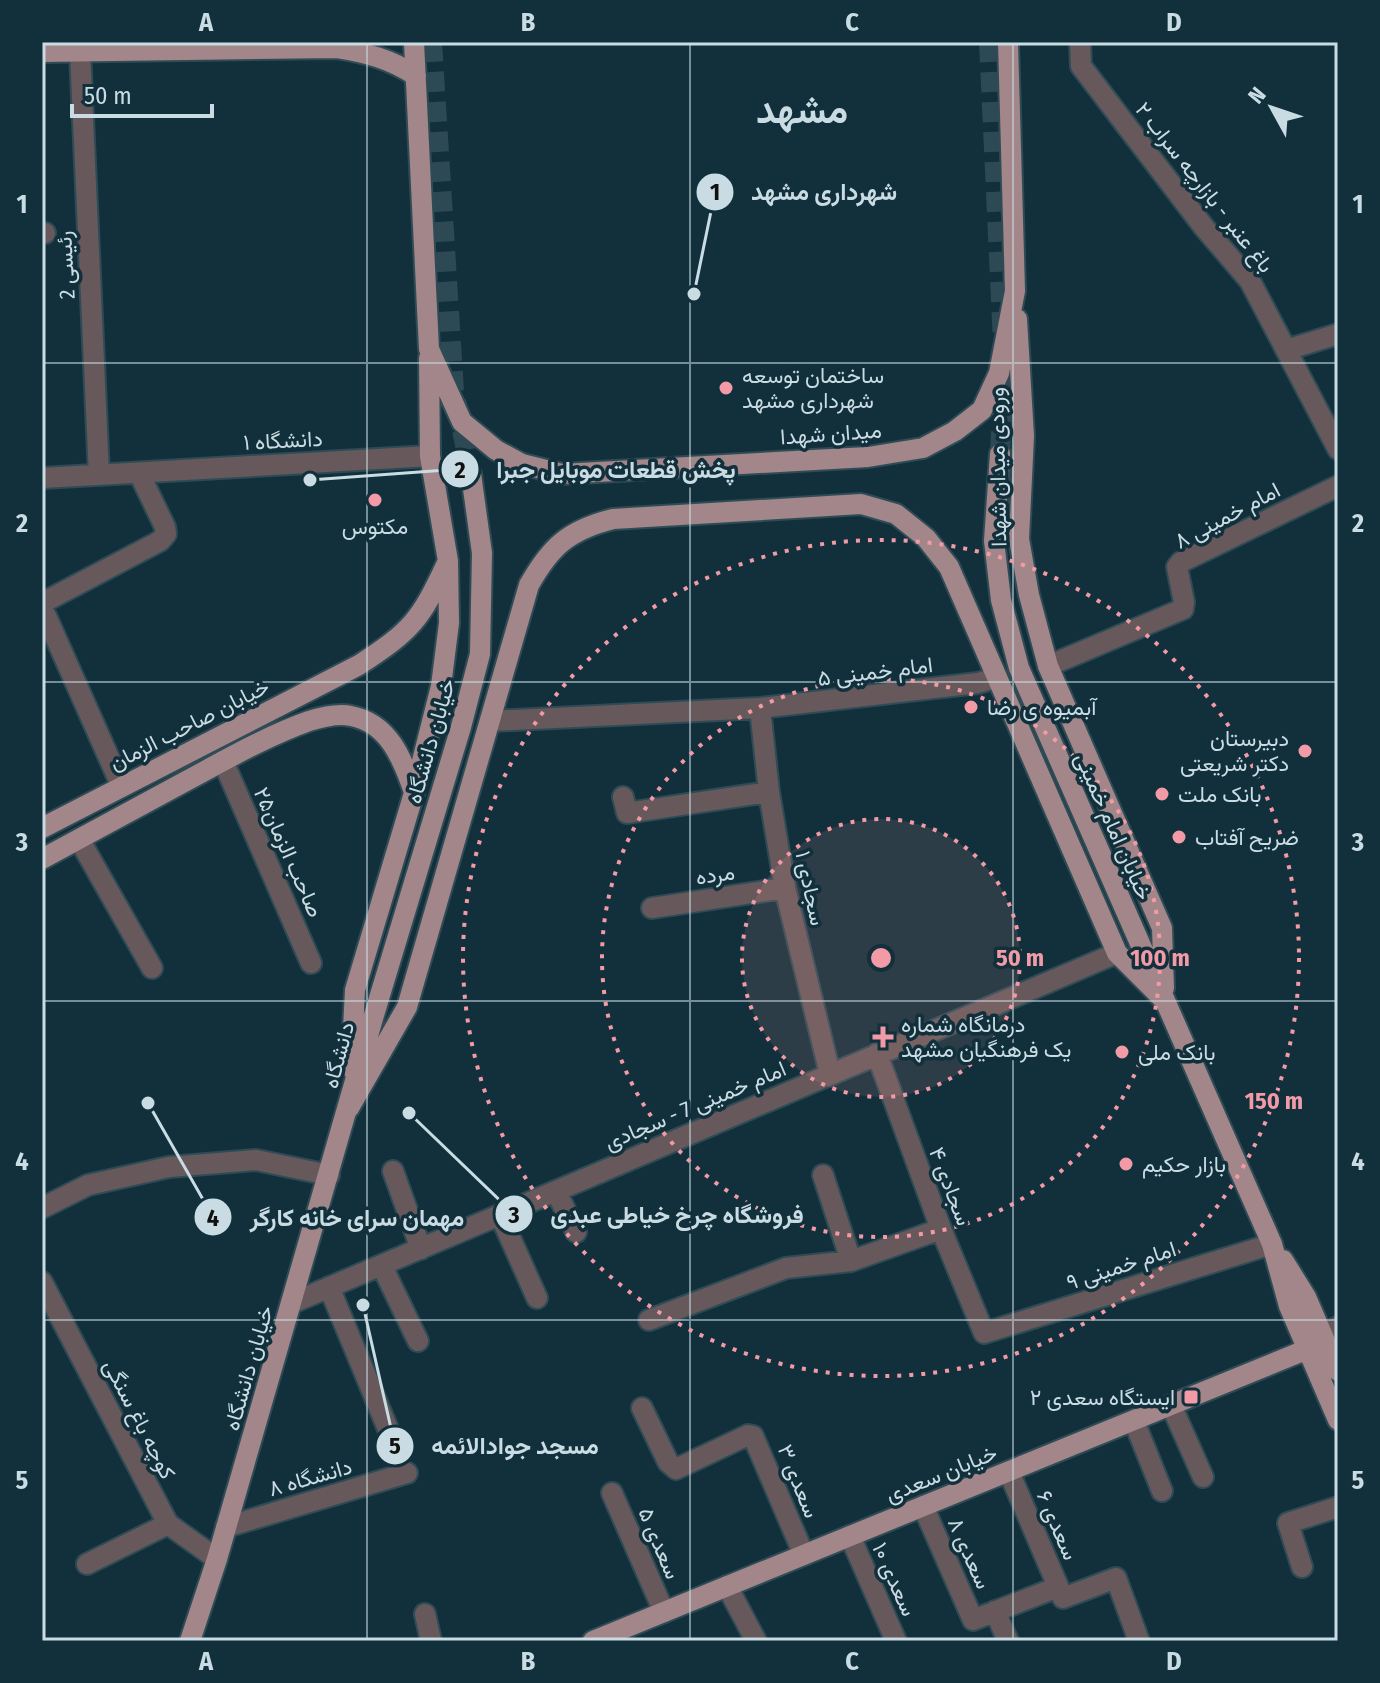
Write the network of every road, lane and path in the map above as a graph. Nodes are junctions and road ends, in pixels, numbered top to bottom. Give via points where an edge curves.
1 (414, 42) edge
2 (1008, 42) edge
3 (1080, 42) edge
4 (42, 52) edge
5 (80, 52) junction
6 (416, 76) junction
7 (1015, 291) junction
8 (1338, 334) edge
9 (429, 349) junction
10 (1286, 350) junction
11 (1338, 449) edge
12 (1000, 454) tunnel mouth
13 (430, 456) junction
14 (139, 473) junction
15 (471, 474) tunnel mouth
16 (99, 475) junction
17 (42, 478) edge
18 (1338, 486) edge
19 (448, 561) junction
20 (42, 605) edge
21 (1048, 666) junction
22 (995, 678) junction
23 (760, 708) junction
24 (491, 721) junction
25 (223, 761) junction
26 (121, 785) junction
27 (769, 792) junction
28 (414, 793) junction
29 (623, 797) dead end
30 (42, 828) edge
31 (79, 839) junction
32 (42, 859) edge
33 (785, 888) junction
34 (652, 908) dead end
35 (1117, 953) junction
36 (311, 963) dead end
37 (152, 968) dead end
38 (1164, 1000) junction
39 (374, 1015) joint
40 (877, 1054) junction
41 (830, 1074) junction
42 (349, 1108) junction
43 (393, 1171) dead end
44 (329, 1175) junction
45 (823, 1175) dead end
46 (556, 1191) junction
47 (42, 1208) edge
48 (500, 1215) junction
49 (941, 1229) junction
50 (576, 1232) dead end
51 (1272, 1244) junction
52 (421, 1249) junction
53 (851, 1261) junction
54 (382, 1266) junction
55 (42, 1282) edge
56 (329, 1287) junction
57 (537, 1298) dead end
58 (292, 1303) junction
59 (649, 1320) dead end
60 (984, 1333) joint
61 (1323, 1337) edge
62 (418, 1341) dead end
63 (1338, 1371) edge
64 (1171, 1405) junction
65 (642, 1408) dead end
66 (1338, 1420) edge
67 (1134, 1421) junction
68 (395, 1446) dead end
69 (1009, 1472) junction
70 (407, 1473) dead end
71 (1203, 1477) dead end
72 (1162, 1491) dead end
73 (612, 1493) dead end
74 (923, 1506) junction
75 (1338, 1507) edge
76 (168, 1524) junction
77 (226, 1527) junction
78 (850, 1536) junction
79 (804, 1555) junction
80 (217, 1559) junction
81 (87, 1564) dead end
82 (1302, 1567) dead end
83 (727, 1586) junction
84 (1061, 1593) junction
85 (995, 1611) junction
86 (664, 1612) junction
87 (425, 1614) dead end
88 (190, 1641) edge
89 (431, 1641) edge
90 (593, 1641) edge
91 (756, 1641) edge
92 (896, 1641) edge
93 (1008, 1641) edge
94 (1139, 1641) edge

1 - 6 main road, میدان شهدا
2 - 7 main road, میدان شهدا
3 - 10 street, باغ عنبر - بازارچه سراب ۲ via 1081,66 1250,281
4 - 5 main road
5 - 6 main road via 336,48 374,54
5 - 16 street, رئیسی 2
6 - 9 main road, میدان شهدا
7 - 9 main road, میدان شهدا via 999,373 982,410 923,448 868,457 562,474 522,464 462,422
7 - 21 main road, ورودی میدان شهدا via 1024,436 1019,539
8 - 10 street
9 - 13 main road
10 - 11 street, باغ عنبر - بازارچه سراب ۲
12 - 38 main road, خیابان امام خمینی via 994,541 1001,600 1019,668
13 - 14 street, دانشگاه ۱
13 - 19 main road
14 - 16 street, دانشگاه ۱
14 - 20 street via 166,534
15 - 39 main road, خیابان دانشگاه via 482,553 480,654
16 - 17 street, دانشگاه ۱
18 - 21 street, امام خمینی ۸ via 1179,564 1183,609
19 - 26 main road, خیابان صاحب الزمان via 426,608 400,638 359,665
19 - 28 main road via 449,623 441,686
20 - 26 street
21 - 38 main road, ورودی میدان شهدا via 1162,928
22 - 23 street, امام خمینی ۵
22 - 24 main road via 949,567 926,538 896,514 861,504 613,519 585,526 557,546 539,568 509,648
22 - 35 main road
23 - 24 street, امام خمینی ۵
23 - 27 street, سجادی ۱
24 - 42 main road via 407,1007
25 - 28 main road via 311,720 351,716 370,722 390,739
25 - 31 main road
25 - 36 street, صاحب الزمان۲۵
26 - 30 main road, خیابان صاحب الزمان
27 - 29 street via 627,813
27 - 33 street, سجادی ۱
28 - 42 main road via 355,990
31 - 32 main road
31 - 37 street
33 - 34 street, مرده
33 - 41 street, سجادی ۱
35 - 38 main road
35 - 40 street, امام خمینی 7 - سجادی
38 - 51 main road
39 - 42 main road, دانشگاه
40 - 41 street, امام خمینی 7 - سجادی
40 - 49 street, سجادی ۴
41 - 46 street, امام خمینی 7 - سجادی
42 - 44 main road, خیابان دانشگاه
43 - 52 street
44 - 47 street via 256,1160 169,1167 88,1185
44 - 58 main road, خیابان دانشگاه
45 - 53 street
46 - 48 street, امام خمینی 7 - سجادی
46 - 50 street
48 - 52 street, امام خمینی 7 - سجادی
48 - 57 street
49 - 53 street
49 - 60 street, سجادی ۴
51 - 60 street, امام خمینی ۹
51 - 61 main road via 1289,1306
52 - 54 street, امام خمینی 7 - سجادی
53 - 59 street via 786,1268
54 - 56 street, امام خمینی 7 - سجادی
54 - 62 street
55 - 76 street, کوچه باغ سنگی
56 - 58 street, امام خمینی 7 - سجادی
56 - 68 street
58 - 77 main road, خیابان دانشگاه
61 - 63 main road
61 - 64 main road, خیابان سعدی
61 - 66 main road
64 - 67 main road, خیابان سعدی
64 - 71 street
65 - 79 street, سعدی ۳ via 676,1469 753,1436
67 - 69 main road, خیابان سعدی
67 - 72 street
69 - 74 main road, خیابان سعدی
69 - 84 street, سعدی ۶
70 - 77 street, دانشگاه ۸
73 - 86 street, سعدی ۵
74 - 78 main road, خیابان سعدی
74 - 85 street, سعدی ۸ via 973,1620
75 - 82 street via 1288,1523
76 - 80 street, کوچه باغ سنگی
76 - 81 street
77 - 80 main road, خیابان دانشگاه
78 - 79 main road, خیابان سعدی
78 - 92 street, سعدی ۱۰
79 - 83 main road, خیابان سعدی
80 - 88 main road, خیابان دانشگاه
83 - 86 main road, خیابان سعدی
83 - 91 street
84 - 85 street
84 - 94 street via 1116,1578
85 - 93 street
86 - 90 main road, خیابان سعدی
87 - 89 street

